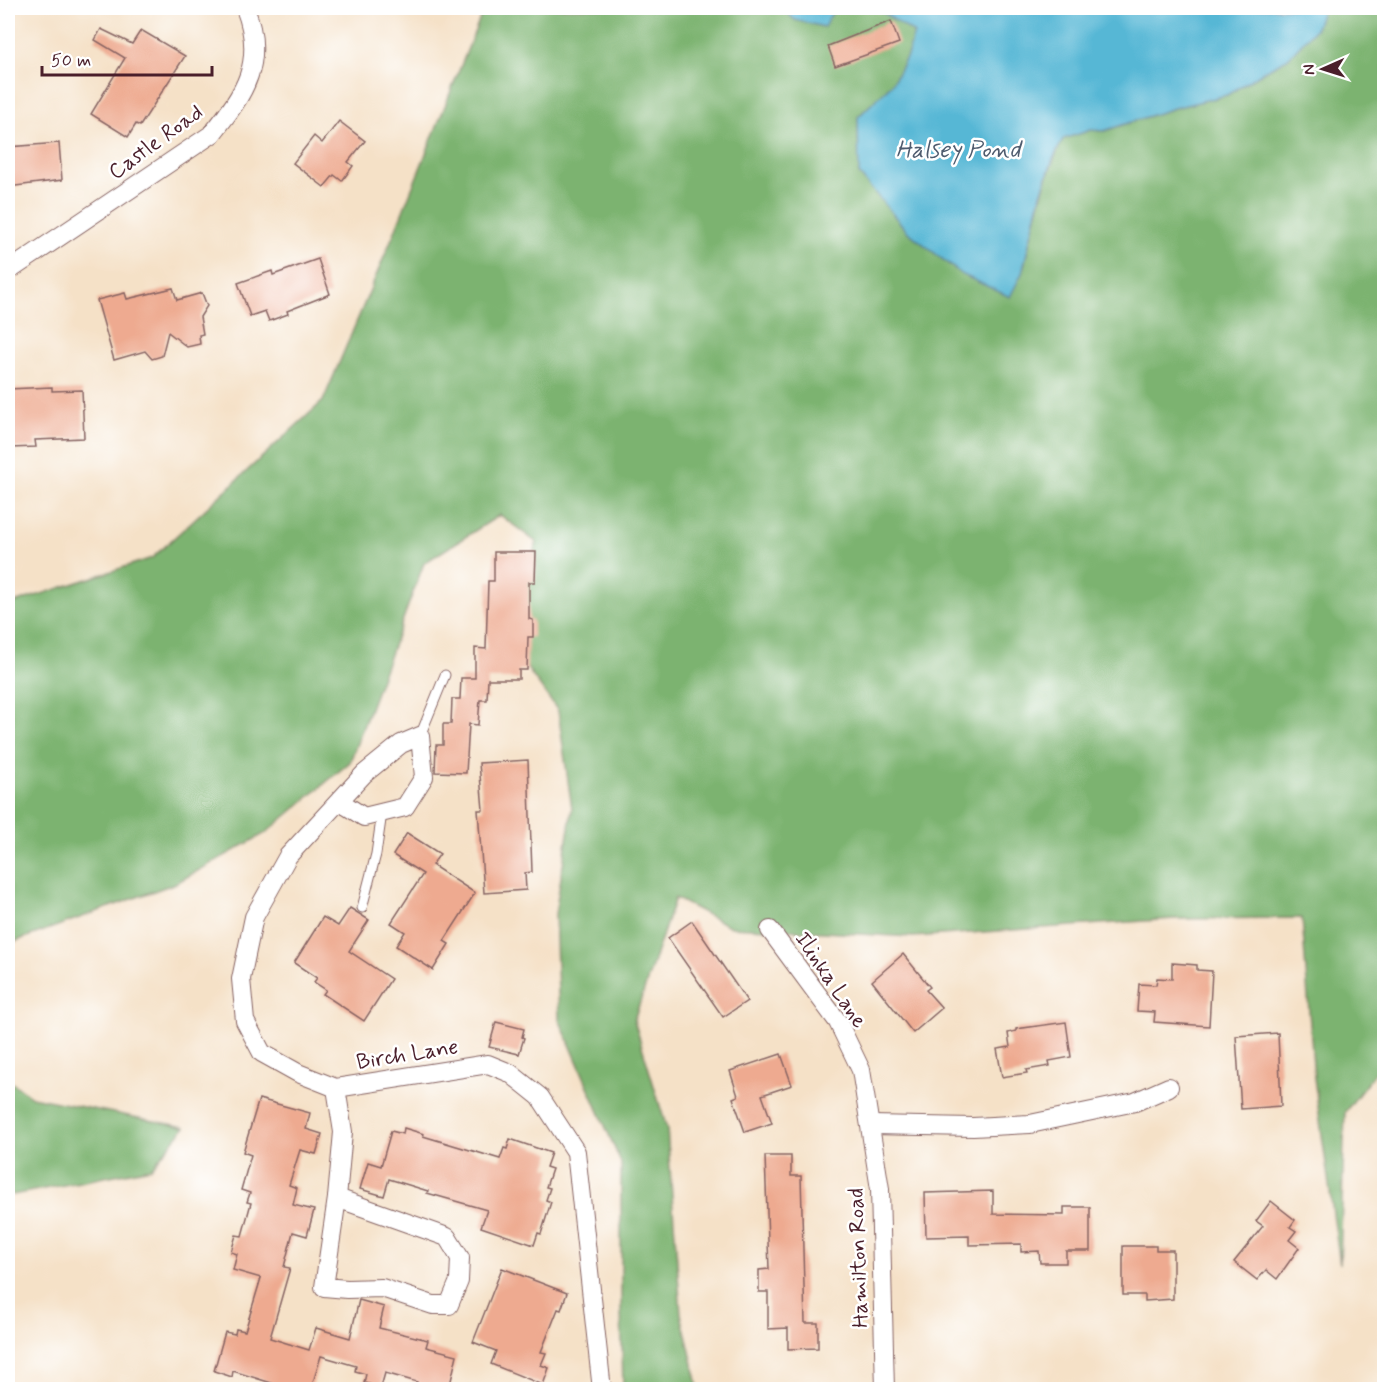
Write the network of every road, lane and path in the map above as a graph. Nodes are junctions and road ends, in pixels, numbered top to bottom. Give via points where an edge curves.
1 (245, 8) edge
2 (13, 268) dead end
3 (445, 675) dead end
4 (420, 736) junction
5 (339, 801) junction
6 (382, 813) junction
7 (362, 908) dead end
8 (770, 930) dead end
9 (1169, 1087) dead end
10 (336, 1088) junction
11 (871, 1125) junction
12 (338, 1198) junction
13 (602, 1389) edge
14 (885, 1389) edge

1 - 2 street, Castle Road via 251,23 253,54 249,79 212,134
3 - 4 lane
4 - 5 street, Birch Lane via 400,744
4 - 6 street via 424,777 405,807
5 - 6 street via 364,817
5 - 10 street, Birch Lane via 288,856 254,917 241,979 245,1020 262,1053
6 - 7 lane
8 - 11 street, Ilinka Lane via 838,1022 861,1070
9 - 11 street via 1134,1102 1030,1124
10 - 12 street via 343,1132
10 - 13 street, Birch Lane via 488,1064 510,1073 540,1097 576,1152
11 - 14 street, Hamilton Road via 880,1189
12 - 12 street via 324,1287 382,1288 433,1305 449,1305 459,1281 460,1258 447,1237

